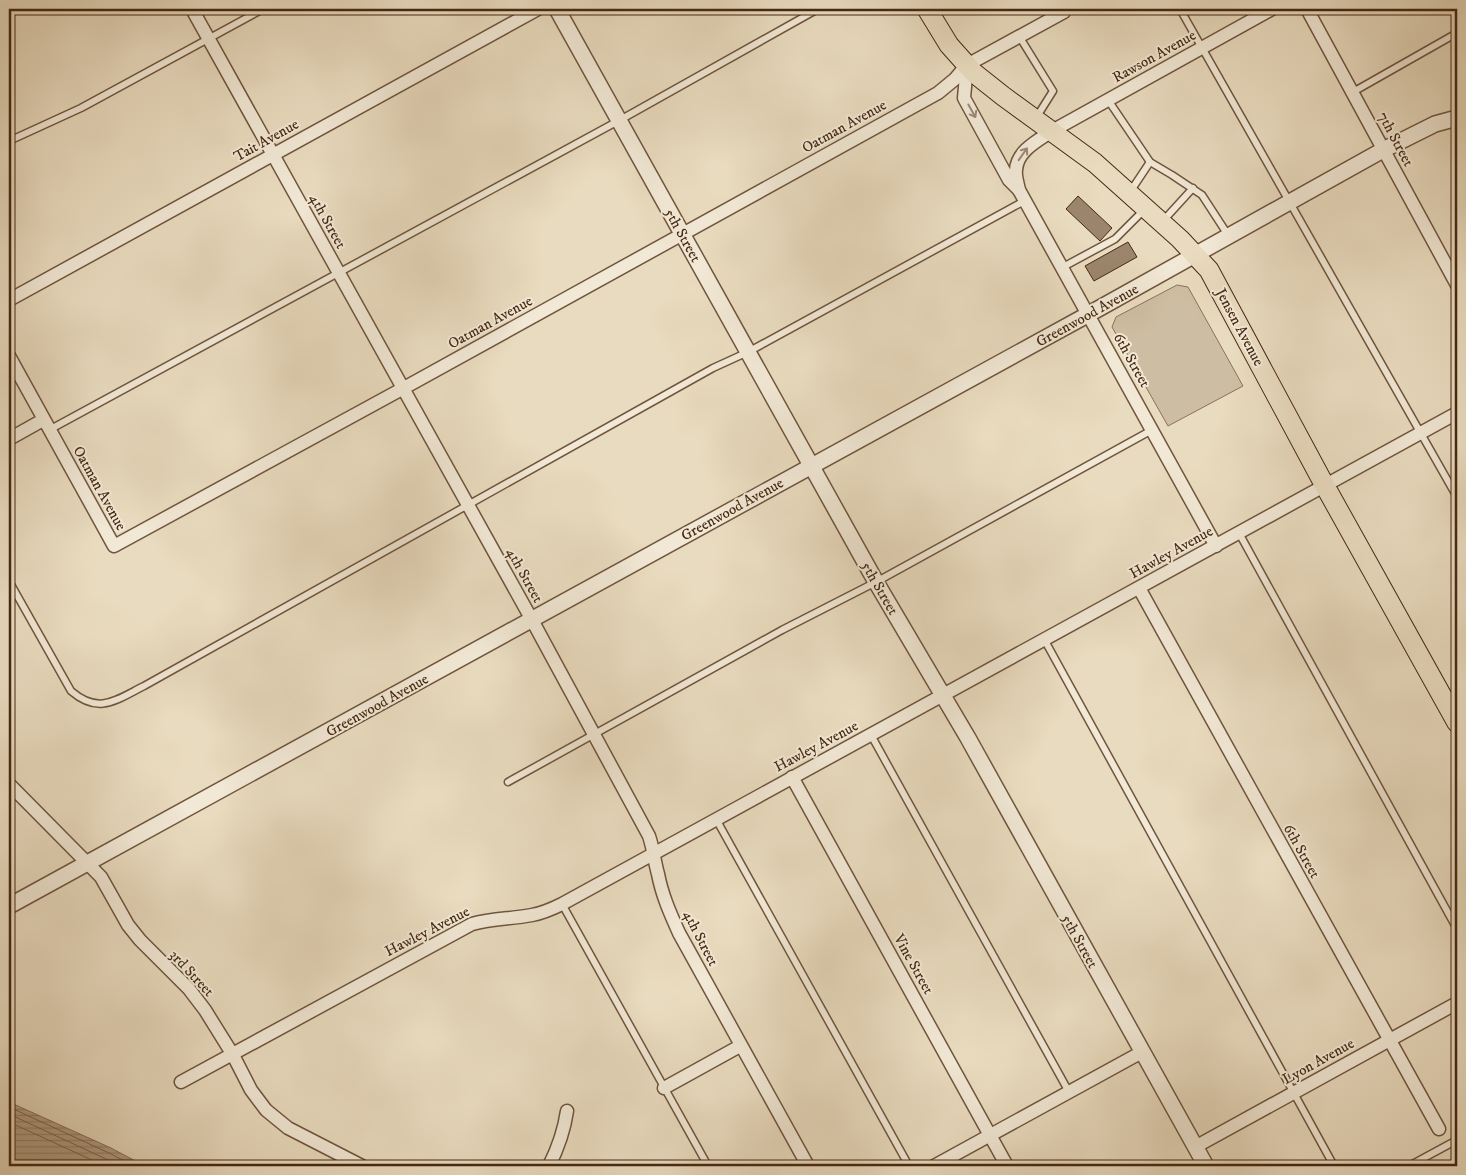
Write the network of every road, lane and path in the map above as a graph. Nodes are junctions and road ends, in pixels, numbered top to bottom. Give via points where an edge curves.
1 (192, 9) edge
2 (263, 9) edge
3 (538, 9) edge
4 (557, 9) edge
5 (818, 9) edge
6 (928, 9) edge
7 (1180, 9) edge
8 (1272, 9) edge
9 (1307, 9) edge
10 (1064, 12) dead end
11 (1457, 33) edge
12 (1019, 36) junction
13 (209, 38) junction
14 (1201, 48) junction
15 (967, 65) junction
16 (1352, 92) junction
17 (1108, 100) junction
18 (1457, 118) edge
19 (1036, 119) junction
20 (620, 120) junction
21 (1052, 130) junction
22 (9, 141) edge
23 (1383, 150) junction
24 (273, 155) junction
25 (1150, 162) junction
26 (1193, 188) junction
27 (1129, 193) junction
28 (1023, 195) junction
29 (1290, 202) junction
30 (1146, 208) junction
31 (1161, 222) junction
32 (682, 235) junction
33 (1229, 236) junction
34 (1196, 254) junction
35 (1452, 264) edge
36 (1063, 267) junction
37 (338, 273) junction
38 (1457, 285) edge
39 (9, 300) edge
40 (1089, 314) junction
41 (748, 352) junction
42 (9, 356) edge
43 (402, 389) junction
44 (1457, 413) edge
45 (46, 425) junction
46 (1152, 430) junction
47 (1422, 432) junction
48 (9, 438) edge
49 (811, 465) junction
50 (1325, 486) junction
51 (1457, 497) edge
52 (468, 506) junction
53 (1239, 533) junction
54 (1216, 546) junction
55 (9, 581) edge
56 (876, 582) junction
57 (1139, 588) junction
58 (532, 620) junction
59 (1044, 639) junction
60 (942, 694) junction
61 (1456, 720) edge
62 (594, 734) junction
63 (871, 735) junction
64 (792, 777) junction
65 (508, 782) dead end
66 (9, 784) edge
67 (716, 819) junction
68 (655, 852) junction
69 (87, 863) junction
70 (562, 904) junction
71 (9, 906) edge
72 (1457, 928) edge
73 (1457, 1004) edge
74 (1388, 1040) junction
75 (740, 1046) junction
76 (1142, 1052) junction
77 (233, 1055) junction
78 (181, 1082) dead end
79 (664, 1088) junction
80 (1069, 1092) junction
81 (1294, 1093) junction
82 (567, 1112) dead end
83 (1439, 1129) dead end
84 (990, 1136) junction
85 (1457, 1140) edge
86 (1195, 1147) junction
87 (362, 1166) edge
88 (549, 1166) edge
89 (708, 1166) edge
90 (808, 1166) edge
91 (909, 1166) edge
92 (934, 1166) edge
93 (1007, 1166) edge
94 (1206, 1166) edge
95 (1334, 1166) edge
96 (1409, 1166) edge

1 - 13 street, 4th Street
2 - 13 lane
3 - 24 street, Tait Avenue
4 - 20 street, 5th Street
5 - 20 lane
6 - 15 main road, Jensen Avenue via 949,46
7 - 14 lane
8 - 14 street, Rawson Avenue
9 - 16 street, 7th Street
10 - 12 street, Oatman Avenue
11 - 16 lane
12 - 15 street, Oatman Avenue
12 - 19 lane via 1053,91
13 - 22 lane via 81,108
13 - 24 street, 4th Street
14 - 17 street, Rawson Avenue
14 - 29 lane
15 - 19 main road, Jensen Avenue
15 -> 28 street, 6th Street via 964,98 1009,180
15 - 32 street, Oatman Avenue via 938,93
16 - 23 street, 7th Street
17 - 21 street, Rawson Avenue
17 - 25 lane
18 - 23 street, Greenwood Avenue via 1435,124
19 - 21 main road, Jensen Avenue
20 - 32 street, 5th Street
20 - 37 lane
21 - 27 main road, Jensen Avenue
28 -> 21 street, 6th Street via 1015,172 1022,154
23 - 29 street, Greenwood Avenue
23 - 35 street, 7th Street
24 - 37 street, 4th Street
24 - 39 street, Tait Avenue
25 - 26 lane
25 - 27 lane
26 - 31 lane
26 - 33 lane via 1202,195
27 - 30 main road, Jensen Avenue
28 - 36 street, 6th Street
28 - 41 lane
29 - 33 street, Greenwood Avenue
29 - 47 lane
30 - 31 main road, Jensen Avenue
30 - 36 lane via 1114,238
31 - 34 main road, Jensen Avenue
32 - 41 street, 5th Street
32 - 43 street, Oatman Avenue
33 - 34 street, Greenwood Avenue
34 - 40 street, Greenwood Avenue
34 - 50 main road, Jensen Avenue via 1216,280
35 - 38 street, 7th Street
36 - 40 street, 6th Street
37 - 43 street, 4th Street
37 - 45 lane
40 - 46 street, 6th Street
40 - 49 street, Greenwood Avenue
41 - 49 street, 5th Street
41 - 52 lane via 713,368
42 - 45 street, Oatman Avenue
43 - 45 street, Oatman Avenue via 114,546
43 - 52 street, 4th Street
44 - 47 street, Hawley Avenue
45 - 48 street
46 - 54 street, 6th Street
46 - 56 lane
47 - 50 street, Hawley Avenue
47 - 51 lane
49 - 56 street, 5th Street
49 - 58 street, Greenwood Avenue
50 - 53 street, Hawley Avenue
50 - 61 main road, Jensen Avenue
52 - 55 lane via 152,681 110,703 98,705 70,691
52 - 58 street, 4th Street
53 - 54 street, Hawley Avenue
53 - 72 lane
54 - 57 street, Hawley Avenue
56 - 60 street, 5th Street
56 - 62 lane
57 - 59 street, Hawley Avenue
57 - 74 street, 6th Street
58 - 62 street, 4th Street
58 - 69 street, Greenwood Avenue
59 - 60 street, Hawley Avenue
59 - 81 lane
60 - 63 street, Hawley Avenue
60 - 76 street, 5th Street
62 - 65 lane
62 - 68 street, 4th Street
63 - 64 street, Hawley Avenue
63 - 80 lane
64 - 67 street, Hawley Avenue
64 - 84 street, Vine Street
66 - 69 street, 3rd Street
67 - 68 street, Hawley Avenue
67 - 91 lane
68 - 70 street, Hawley Avenue
68 - 75 street, 4th Street via 665,904
69 - 71 street, Greenwood Avenue
69 - 77 street, 3rd Street via 101,877 140,940 189,989 205,1010
70 - 77 street, Hawley Avenue via 531,916 488,919 472,924
70 - 79 lane
73 - 74 street, Lyon Avenue
74 - 81 street, Lyon Avenue
74 - 83 street, 6th Street
75 - 79 street
75 - 90 street, 4th Street
76 - 80 street
76 - 86 street, 5th Street
77 - 78 street, Hawley Avenue
77 - 87 street, 3rd Street via 251,1090 266,1110 288,1128
79 - 89 lane
80 - 84 street
81 - 86 street, Lyon Avenue
81 - 95 lane
82 - 88 street via 559,1146
84 - 92 street
84 - 93 street, Vine Street
85 - 96 lane
86 - 94 street, 5th Street

